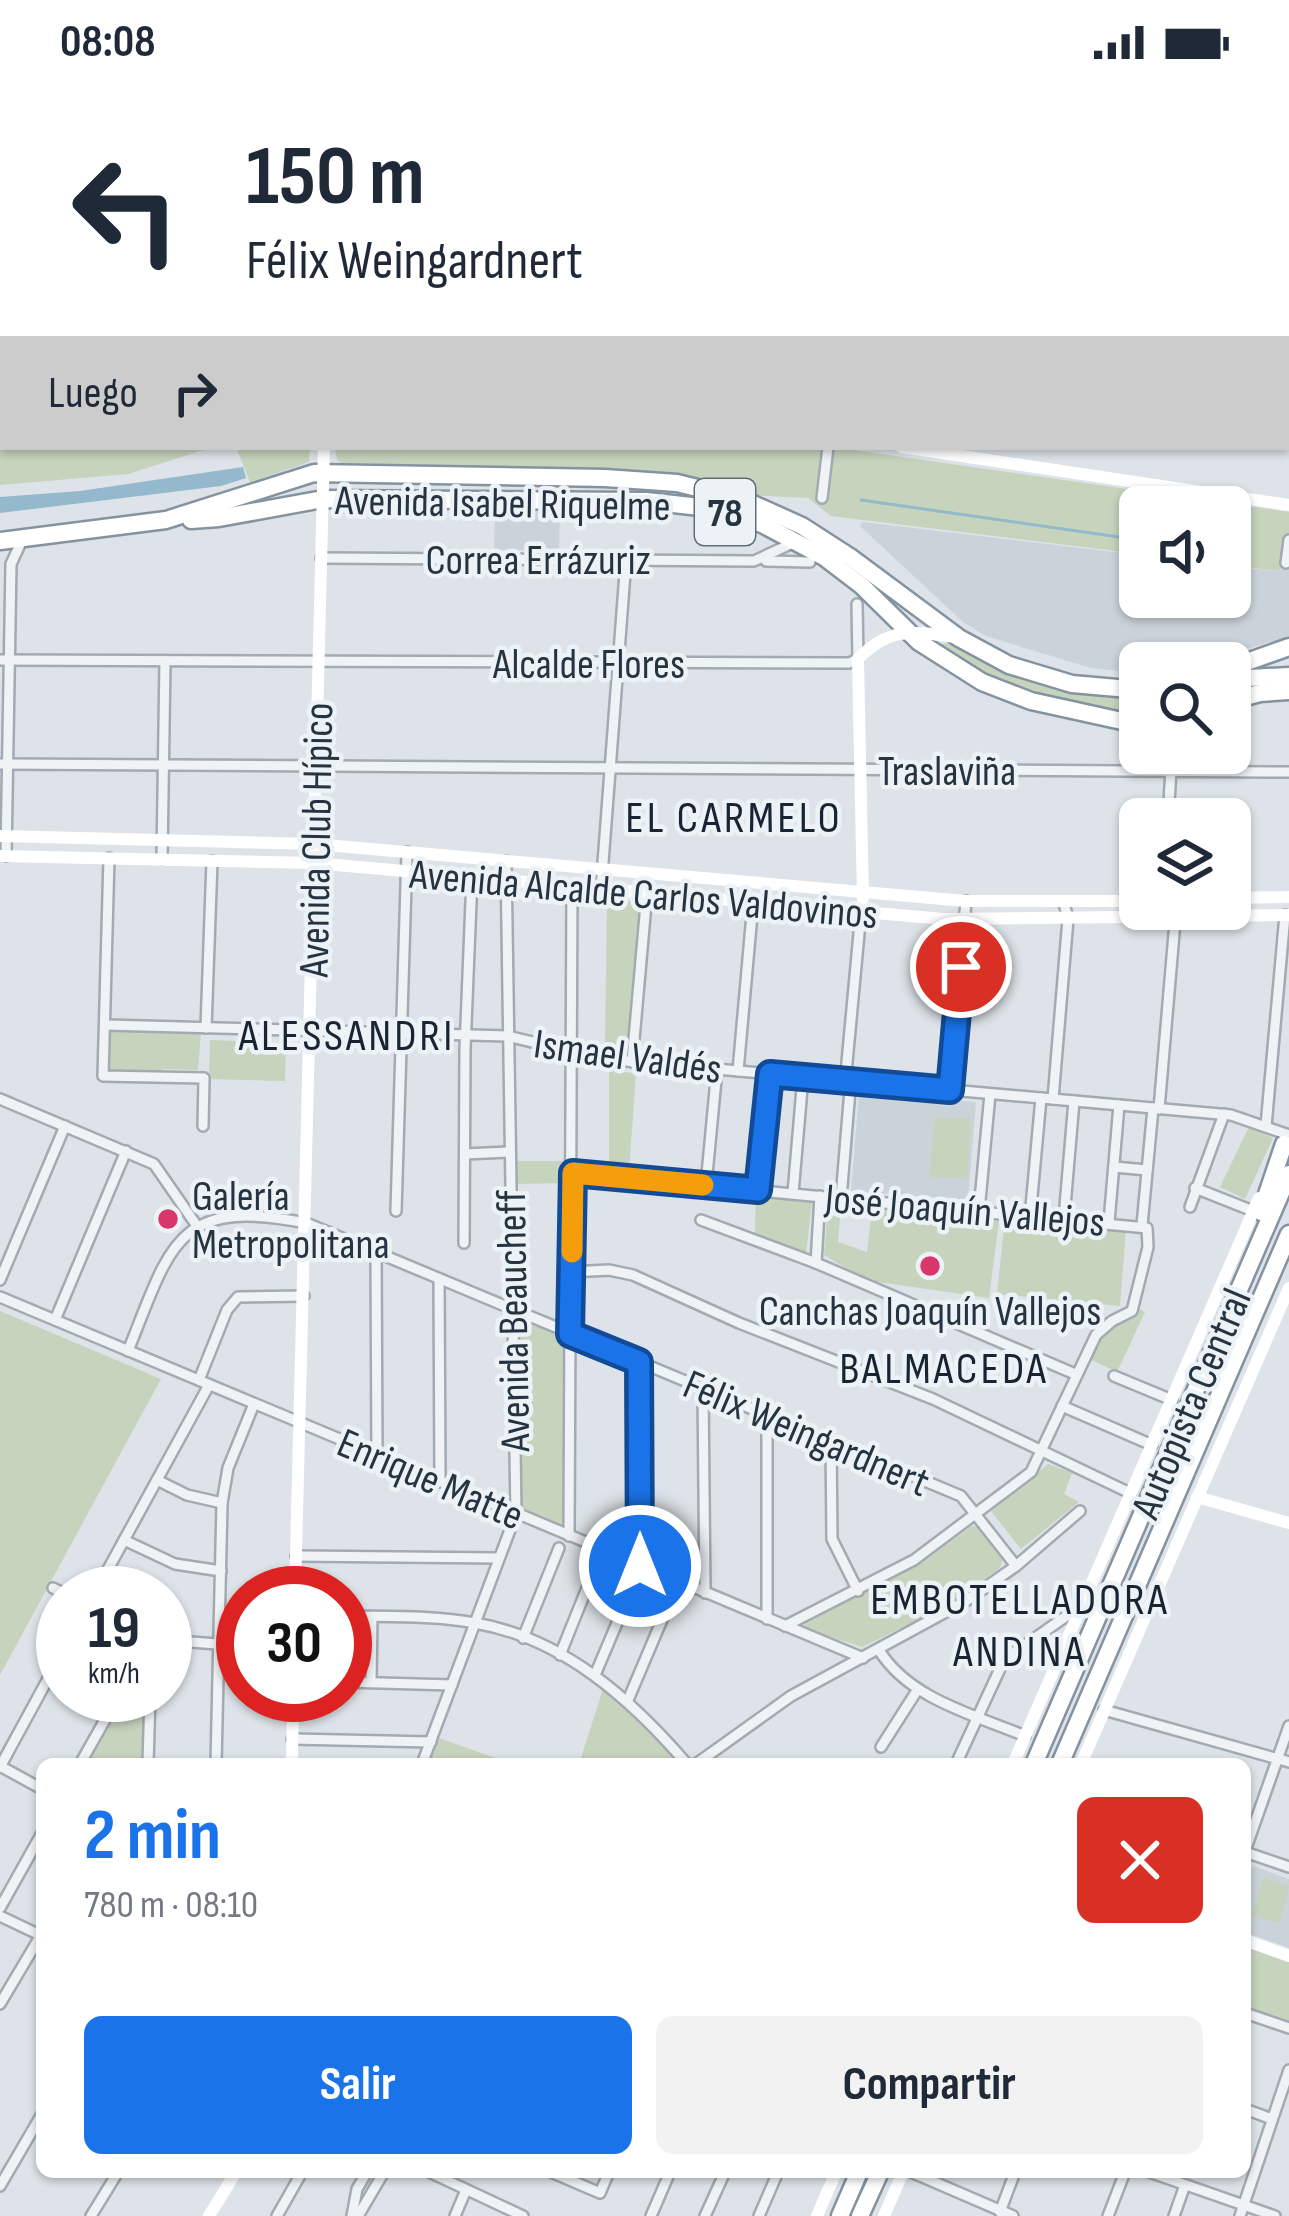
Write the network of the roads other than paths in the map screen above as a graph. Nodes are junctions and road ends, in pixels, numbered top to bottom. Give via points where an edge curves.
1 (324, 450) edge
2 (827, 450) edge
3 (921, 450) edge
4 (324, 472) junction
5 (822, 498) dead end
6 (323, 499) junction
7 (1289, 505) edge
8 (166, 520) junction
9 (23, 538) junction
10 (1289, 540) edge
11 (0, 541) edge
12 (797, 541) junction
13 (322, 558) junction
14 (626, 560) junction
15 (754, 561) junction
16 (810, 562) dead end
17 (1286, 563) dead end
18 (857, 604) dead end
19 (908, 632) junction
20 (959, 638) junction
21 (1289, 647) edge
22 (858, 659) junction
23 (5, 660) edge
24 (165, 661) junction
25 (1251, 661) edge
26 (319, 662) junction
27 (618, 663) junction
28 (1289, 676) edge
29 (1251, 678) edge
30 (1119, 689) edge
31 (1289, 691) edge
32 (1251, 695) edge
33 (1119, 720) edge
34 (4, 764) edge
35 (163, 765) junction
36 (316, 766) junction
37 (610, 767) junction
38 (862, 770) junction
39 (1119, 770) edge
40 (1251, 771) edge
41 (1289, 772) edge
42 (3, 836) edge
43 (34, 837) junction
44 (52, 837) junction
45 (74, 838) junction
46 (92, 838) junction
47 (163, 840) junction
48 (235, 842) junction
49 (314, 844) junction
50 (407, 852) junction
51 (3, 856) edge
52 (34, 856) junction
53 (52, 857) junction
54 (73, 857) junction
55 (93, 858) junction
56 (109, 858) junction
57 (162, 860) junction
58 (219, 861) junction
59 (245, 861) junction
60 (506, 861) junction
61 (314, 863) junction
62 (603, 869) junction
63 (405, 872) junction
64 (472, 877) junction
65 (693, 878) junction
66 (506, 880) junction
67 (775, 885) junction
68 (572, 886) junction
69 (601, 889) junction
70 (863, 892) junction
71 (647, 893) junction
72 (690, 897) junction
73 (1289, 897) edge
74 (1251, 898) edge
75 (1260, 898) junction
76 (1119, 901) edge
77 (966, 902) junction
78 (1064, 902) junction
79 (753, 903) junction
80 (774, 904) junction
81 (861, 912) junction
82 (1251, 915) edge
83 (1260, 915) junction
84 (1287, 915) edge
85 (1119, 916) edge
86 (1068, 919) junction
87 (965, 920) junction
88 (1171, 930) edge
89 (106, 1025) junction
90 (206, 1028) junction
91 (310, 1031) junction
92 (401, 1033) junction
93 (468, 1035) junction
94 (507, 1036) junction
95 (573, 1054) junction
96 (632, 1062) junction
97 (717, 1069) junction
98 (738, 1071) junction
99 (770, 1074) junction
100 (803, 1077) junction
101 (848, 1081) junction
102 (950, 1090) junction
103 (990, 1094) junction
104 (1047, 1099) junction
105 (1074, 1101) junction
106 (1, 1102) edge
107 (1119, 1105) junction
108 (1156, 1108) junction
109 (1224, 1114) junction
110 (65, 1126) junction
111 (202, 1126) dead end
112 (1266, 1126) junction
113 (1286, 1140) edge
114 (126, 1151) junction
115 (508, 1152) junction
116 (465, 1154) junction
117 (1114, 1167) junction
118 (1147, 1170) junction
119 (573, 1173) junction
120 (1289, 1174) edge
121 (706, 1185) junction
122 (1195, 1188) junction
123 (758, 1190) junction
124 (793, 1193) junction
125 (820, 1196) junction
126 (841, 1198) junction
127 (1031, 1207) dead end
128 (1190, 1207) dead end
129 (980, 1210) junction
130 (396, 1211) dead end
131 (1253, 1211) junction
132 (1064, 1218) junction
133 (701, 1220) dead end
134 (1109, 1222) junction
135 (306, 1223) junction
136 (197, 1226) junction
137 (1144, 1227) junction
138 (1289, 1238) edge
139 (464, 1243) dead end
140 (376, 1252) junction
141 (816, 1263) junction
142 (571, 1272) junction
143 (439, 1279) junction
144 (0, 1280) edge
145 (1289, 1288) edge
146 (304, 1296) junction
147 (0, 1297) edge
148 (515, 1310) junction
149 (1230, 1310) junction
150 (55, 1320) junction
151 (570, 1334) junction
152 (128, 1351) junction
153 (639, 1362) junction
154 (1075, 1375) junction
155 (1114, 1376) dead end
156 (204, 1383) junction
157 (703, 1389) junction
158 (1172, 1400) junction
159 (254, 1403) junction
160 (1062, 1406) junction
161 (767, 1416) junction
162 (301, 1424) junction
163 (831, 1442) junction
164 (1151, 1444) junction
165 (1040, 1453) junction
166 (377, 1456) junction
167 (157, 1480) junction
168 (440, 1482) junction
169 (1130, 1493) junction
170 (1197, 1497) junction
171 (222, 1503) junction
172 (1080, 1511) dead end
173 (516, 1514) junction
174 (978, 1515) junction
175 (1289, 1523) edge
176 (569, 1537) junction
177 (124, 1540) junction
178 (559, 1548) dead end
179 (296, 1556) junction
180 (500, 1558) junction
181 (597, 1563) dead end
182 (110, 1566) edge
183 (221, 1566) edge
184 (296, 1566) edge
185 (640, 1566) junction
186 (1016, 1566) junction
187 (216, 1570) edge
188 (636, 1578) dead end
189 (678, 1582) junction
190 (858, 1591) junction
191 (705, 1593) junction
192 (1082, 1606) junction
193 (372, 1617) edge
194 (767, 1619) junction
195 (475, 1623) junction
196 (785, 1626) junction
197 (523, 1638) junction
198 (879, 1650) junction
199 (560, 1655) junction
200 (863, 1658) junction
201 (595, 1675) junction
202 (372, 1682) edge
203 (452, 1685) junction
204 (918, 1690) junction
205 (628, 1700) junction
206 (36, 1701) edge
207 (1105, 1710) junction
208 (980, 1717) junction
209 (104, 1722) edge
210 (149, 1722) edge
211 (217, 1722) edge
212 (292, 1722) edge
213 (1289, 1726) edge
214 (1025, 1736) junction
215 (292, 1739) junction
216 (430, 1742) junction
217 (881, 1747) dead end
218 (83, 1758) edge
219 (148, 1758) edge
220 (216, 1758) edge
221 (292, 1758) edge
222 (424, 1758) edge
223 (686, 1758) edge
224 (701, 1758) edge
225 (959, 1758) edge
226 (1016, 1758) edge
227 (1037, 1758) edge
228 (1063, 1758) edge
229 (1084, 1758) edge
230 (1284, 1761) edge
231 (0, 1767) edge
232 (36, 1786) edge
233 (1251, 1838) edge
234 (36, 1844) edge
235 (1251, 1854) edge
236 (1289, 1867) edge
237 (0, 1912) edge
238 (36, 1933) edge
239 (1251, 1942) edge
240 (36, 1944) edge
241 (1289, 1956) edge
242 (0, 2004) edge
243 (1251, 2015) edge
244 (1289, 2028) edge
245 (1289, 2070) edge
246 (1251, 2111) edge
247 (1272, 2119) junction
248 (36, 2124) edge
249 (114, 2178) edge
250 (232, 2178) edge
251 (299, 2178) edge
252 (364, 2178) edge
253 (380, 2178) edge
254 (441, 2178) edge
255 (576, 2178) edge
256 (606, 2178) edge
257 (667, 2178) edge
258 (721, 2178) edge
259 (775, 2178) edge
260 (833, 2178) edge
261 (856, 2178) edge
262 (877, 2178) edge
263 (904, 2178) edge
264 (920, 2178) edge
265 (1014, 2178) edge
266 (1123, 2178) edge
267 (1166, 2178) edge
268 (1185, 2185) junction
269 (0, 2186) edge
270 (466, 2190) junction
271 (1242, 2211) edge
272 (999, 2213) edge
273 (92, 2216) edge
274 (209, 2216) edge
275 (278, 2216) edge
276 (355, 2216) edge
277 (454, 2216) edge
278 (523, 2216) edge
279 (651, 2216) edge
280 (705, 2216) edge
281 (759, 2216) edge
282 (817, 2216) edge
283 (837, 2216) edge
284 (860, 2216) edge
285 (884, 2216) edge
286 (1013, 2216) edge
287 (1108, 2216) edge
288 (1174, 2216) edge
289 (1275, 2216) edge

1 - 4 main road, Avenida Club Hípico
2 - 5 street
3 - 7 main road
4 - 6 main road, Avenida Club Hípico
4 - 8 highway, Avenida Isabel Riquelme / 78
4 - 20 highway, Avenida Isabel Riquelme / 78 via 632,479 720,493 821,537
6 - 8 highway, Avenida Isabel Riquelme / 78
6 - 12 highway, Avenida Isabel Riquelme / 78 via 664,502 743,517
6 - 13 main road, Avenida Club Hípico
8 - 9 highway, Avenida Isabel Riquelme / 78
9 - 11 highway, Avenida Isabel Riquelme / 78
9 - 23 street via 11,560
10 - 17 street
12 - 15 street, Correa Errázuriz
12 - 19 highway, Avenida Isabel Riquelme / 78 via 848,574
13 - 14 street, Correa Errázuriz
13 - 26 main road, Avenida Club Hípico
14 - 15 street, Correa Errázuriz
14 - 27 street
15 - 16 street, Correa Errázuriz
18 - 22 street
19 - 20 main road
19 - 22 main road via 877,640
19 - 33 highway, Avenida Isabel Riquelme / 78 via 998,689
20 - 30 highway, Avenida Isabel Riquelme / 78 via 1040,676
21 - 25 highway
22 - 27 street, Alcalde Flores
22 - 38 main road
23 - 24 street
23 - 34 street
24 - 26 street
24 - 35 street
26 - 27 street, Alcalde Flores
26 - 36 main road, Avenida Club Hípico
27 - 37 street
28 - 29 highway
31 - 32 highway
34 - 35 street, Traslaviña
34 - 42 street
35 - 36 street, Traslaviña
35 - 47 street
36 - 37 street, Traslaviña
36 - 49 main road, Avenida Club Hípico
37 - 38 street, Traslaviña
37 - 62 street
38 - 39 street, Traslaviña
38 - 70 main road
40 - 41 street, Traslaviña
42 - 43 main road, Avenida Alcalde Carlos Valdovinos
42 - 51 street
43 - 44 main road, Avenida Alcalde Carlos Valdovinos
43 - 52 main road
44 - 45 main road, Avenida Alcalde Carlos Valdovinos
44 - 53 main road
45 - 46 main road, Avenida Alcalde Carlos Valdovinos
45 - 54 main road
46 - 47 main road, Avenida Alcalde Carlos Valdovinos
46 - 55 main road
47 - 48 main road, Avenida Alcalde Carlos Valdovinos
47 - 57 street
48 - 49 main road, Avenida Alcalde Carlos Valdovinos
48 - 58 main road
48 - 59 main road
49 - 50 main road, Avenida Alcalde Carlos Valdovinos
49 - 61 main road, Avenida Club Hípico
50 - 60 main road, Avenida Alcalde Carlos Valdovinos
50 - 63 street
51 - 52 main road, Avenida Alcalde Carlos Valdovinos
52 - 53 main road, Avenida Alcalde Carlos Valdovinos
53 - 54 main road, Avenida Alcalde Carlos Valdovinos
54 - 55 main road, Avenida Alcalde Carlos Valdovinos
55 - 56 main road, Avenida Alcalde Carlos Valdovinos
56 - 57 main road, Avenida Alcalde Carlos Valdovinos
56 - 89 street
57 - 58 main road, Avenida Alcalde Carlos Valdovinos
58 - 59 main road, Avenida Alcalde Carlos Valdovinos
58 - 90 street
59 - 61 main road, Avenida Alcalde Carlos Valdovinos
60 - 62 main road, Avenida Alcalde Carlos Valdovinos
60 - 66 street, Avenida Beaucheff
61 - 63 main road, Avenida Alcalde Carlos Valdovinos
61 - 91 main road, Avenida Club Hípico
62 - 65 main road, Avenida Alcalde Carlos Valdovinos
62 - 69 street
63 - 64 main road, Avenida Alcalde Carlos Valdovinos
63 - 92 street
64 - 66 main road, Avenida Alcalde Carlos Valdovinos
64 - 93 street
65 - 67 main road, Avenida Alcalde Carlos Valdovinos
65 - 72 main road
66 - 68 main road, Avenida Alcalde Carlos Valdovinos
66 - 94 street, Avenida Beaucheff
67 - 70 main road, Avenida Alcalde Carlos Valdovinos
67 - 80 main road
68 - 69 main road, Avenida Alcalde Carlos Valdovinos
68 - 95 street
69 - 71 main road, Avenida Alcalde Carlos Valdovinos
70 - 77 main road, Avenida Alcalde Carlos Valdovinos
70 - 81 main road
71 - 72 main road, Avenida Alcalde Carlos Valdovinos
71 - 96 street
72 - 79 main road, Avenida Alcalde Carlos Valdovinos
73 - 75 main road
74 - 75 main road
75 - 83 main road
76 - 78 main road, Avenida Alcalde Carlos Valdovinos
77 - 78 main road, Avenida Alcalde Carlos Valdovinos
77 - 87 street
78 - 86 street
79 - 80 main road, Avenida Alcalde Carlos Valdovinos
79 - 98 street
80 - 81 main road, Avenida Alcalde Carlos Valdovinos
81 - 87 main road, Avenida Alcalde Carlos Valdovinos
81 - 101 street
82 - 83 main road, Avenida Alcalde Carlos Valdovinos
83 - 84 main road, Avenida Alcalde Carlos Valdovinos
84 - 112 street
85 - 86 main road, Avenida Alcalde Carlos Valdovinos
86 - 87 main road, Avenida Alcalde Carlos Valdovinos
86 - 104 street
87 - 102 street
88 - 108 street
89 - 90 street, Ismael Valdés
89 - 111 street via 103,1076 204,1078
90 - 91 street, Ismael Valdés
91 - 92 street, Ismael Valdés
91 - 135 main road, Avenida Club Hípico
92 - 93 street, Ismael Valdés
92 - 130 street
93 - 94 street, Ismael Valdés
93 - 116 street
94 - 95 street, Ismael Valdés
94 - 115 street, Avenida Beaucheff
95 - 96 street, Ismael Valdés
95 - 119 street
96 - 97 street, Ismael Valdés
97 - 98 street, Ismael Valdés
97 - 121 street
98 - 99 street, Ismael Valdés
99 - 100 street, Ismael Valdés
99 - 123 street
100 - 101 street, Ismael Valdés
100 - 124 street
101 - 102 street, Ismael Valdés
101 - 126 street
102 - 103 street, Ismael Valdés
103 - 104 street, Ismael Valdés
103 - 129 street
104 - 105 street, Ismael Valdés
104 - 127 street
105 - 107 street, Ismael Valdés
105 - 132 street
106 - 110 street
107 - 108 street, Ismael Valdés
107 - 117 street
108 - 109 street, Ismael Valdés
108 - 118 street
109 - 112 street, Ismael Valdés
109 - 122 street
110 - 114 street
110 - 144 street
112 - 113 street, Ismael Valdés
113 - 131 main road
113 - 149 highway
114 - 136 street via 158,1167
114 - 150 street
115 - 116 street
115 - 148 street, Avenida Beaucheff
116 - 139 street
117 - 118 street
117 - 134 street
118 - 137 street
119 - 121 street, José Joaquín Vallejos
119 - 142 street
120 - 149 highway, Autopista Central
121 - 123 street, José Joaquín Vallejos
122 - 128 street
122 - 131 street
123 - 124 street, José Joaquín Vallejos
124 - 125 street, José Joaquín Vallejos
125 - 126 street, José Joaquín Vallejos
125 - 141 street
126 - 129 street, José Joaquín Vallejos
129 - 132 street, José Joaquín Vallejos
131 - 158 main road
132 - 134 street, José Joaquín Vallejos
133 - 141 street
134 - 137 street, José Joaquín Vallejos
135 - 136 street, Félix Weingardnert via 245,1214
135 - 140 street, Félix Weingardnert
135 - 146 main road, Avenida Club Hípico
136 - 152 street via 166,1258
137 - 154 street via 1148,1247 1132,1311 1102,1328
138 - 228 highway, Autopista Central
140 - 143 street, Félix Weingardnert
140 - 166 street
141 - 154 street
142 - 151 street
142 - 165 street via 633,1275 933,1399
143 - 148 street, Félix Weingardnert
143 - 168 street
145 - 170 main road
146 - 156 street via 234,1300
146 - 162 main road, Avenida Club Hípico
147 - 150 street, Enrique Matte
148 - 151 street, Félix Weingardnert
148 - 173 street, Avenida Beaucheff
149 - 227 highway, Autopista Central
150 - 152 street, Enrique Matte
151 - 153 street, Félix Weingardnert
151 - 176 street
152 - 156 street, Enrique Matte
153 - 157 street, Félix Weingardnert
153 - 185 street
154 - 160 street
155 - 158 street
156 - 159 street, Enrique Matte
156 - 167 street
157 - 161 street, Félix Weingardnert
157 - 191 street
158 - 164 main road
159 - 162 street, Enrique Matte
159 - 171 street
160 - 164 street
160 - 165 street
161 - 163 street, Félix Weingardnert
161 - 194 street
162 - 166 street, Enrique Matte
162 - 179 main road, Avenida Club Hípico
163 - 174 street, Félix Weingardnert via 961,1496
163 - 190 street via 832,1539
164 - 169 main road
165 - 169 street
165 - 174 street via 1031,1472
166 - 168 street, Enrique Matte
167 - 171 street
167 - 177 street
168 - 173 street, Enrique Matte
169 - 192 main road
170 - 175 main road
170 - 207 main road
171 - 183 street
172 - 186 street
173 - 176 street, Enrique Matte
173 - 180 street, Avenida Beaucheff
174 - 186 street, Félix Weingardnert
174 - 190 street
176 - 185 street, Enrique Matte
177 - 182 street
177 - 187 street via 175,1564
178 - 197 street
179 - 180 street
179 - 184 main road, Avenida Club Hípico
180 - 195 street, Avenida Beaucheff
181 - 199 street
185 - 189 street, Enrique Matte
186 - 198 street
188 - 201 street
189 - 191 street, Enrique Matte
189 - 205 street
190 - 196 street
191 - 194 street, Enrique Matte
192 - 208 street via 1007,1656
192 - 214 main road
193 - 195 street
194 - 196 street, Enrique Matte
195 - 197 street
195 - 203 street, Avenida Beaucheff
196 - 200 street, Enrique Matte
197 - 199 street
198 - 200 street
198 - 204 street
199 - 201 street
200 - 224 street
201 - 205 street
202 - 203 street
203 - 216 street, Avenida Beaucheff
204 - 208 street
204 - 217 street
205 - 223 street
206 - 231 street
207 - 229 main road
207 - 230 street
208 - 214 street
208 - 225 street
209 - 218 street
210 - 219 street
211 - 220 street
212 - 215 main road
213 - 230 street
214 - 226 main road
215 - 216 street
215 - 221 main road
216 - 222 street, Avenida Beaucheff
230 - 233 street
231 - 232 street
234 - 237 street
235 - 236 street
237 - 238 street
239 - 241 main road
240 - 242 street
243 - 244 street
245 - 247 street
246 - 247 street
247 - 271 street
248 - 269 street
249 - 273 street
250 - 274 main road
251 - 275 street
252 - 276 street
253 - 276 street
254 - 270 street
255 - 256 street via 600,2193
257 - 279 street
258 - 280 street
259 - 281 street
260 - 282 main road
261 - 283 highway
262 - 284 highway
263 - 285 main road
264 - 272 street
265 - 272 street
266 - 287 street
267 - 268 street
268 - 271 street
268 - 288 street
270 - 277 street
270 - 278 street
271 - 289 street
272 - 286 street

